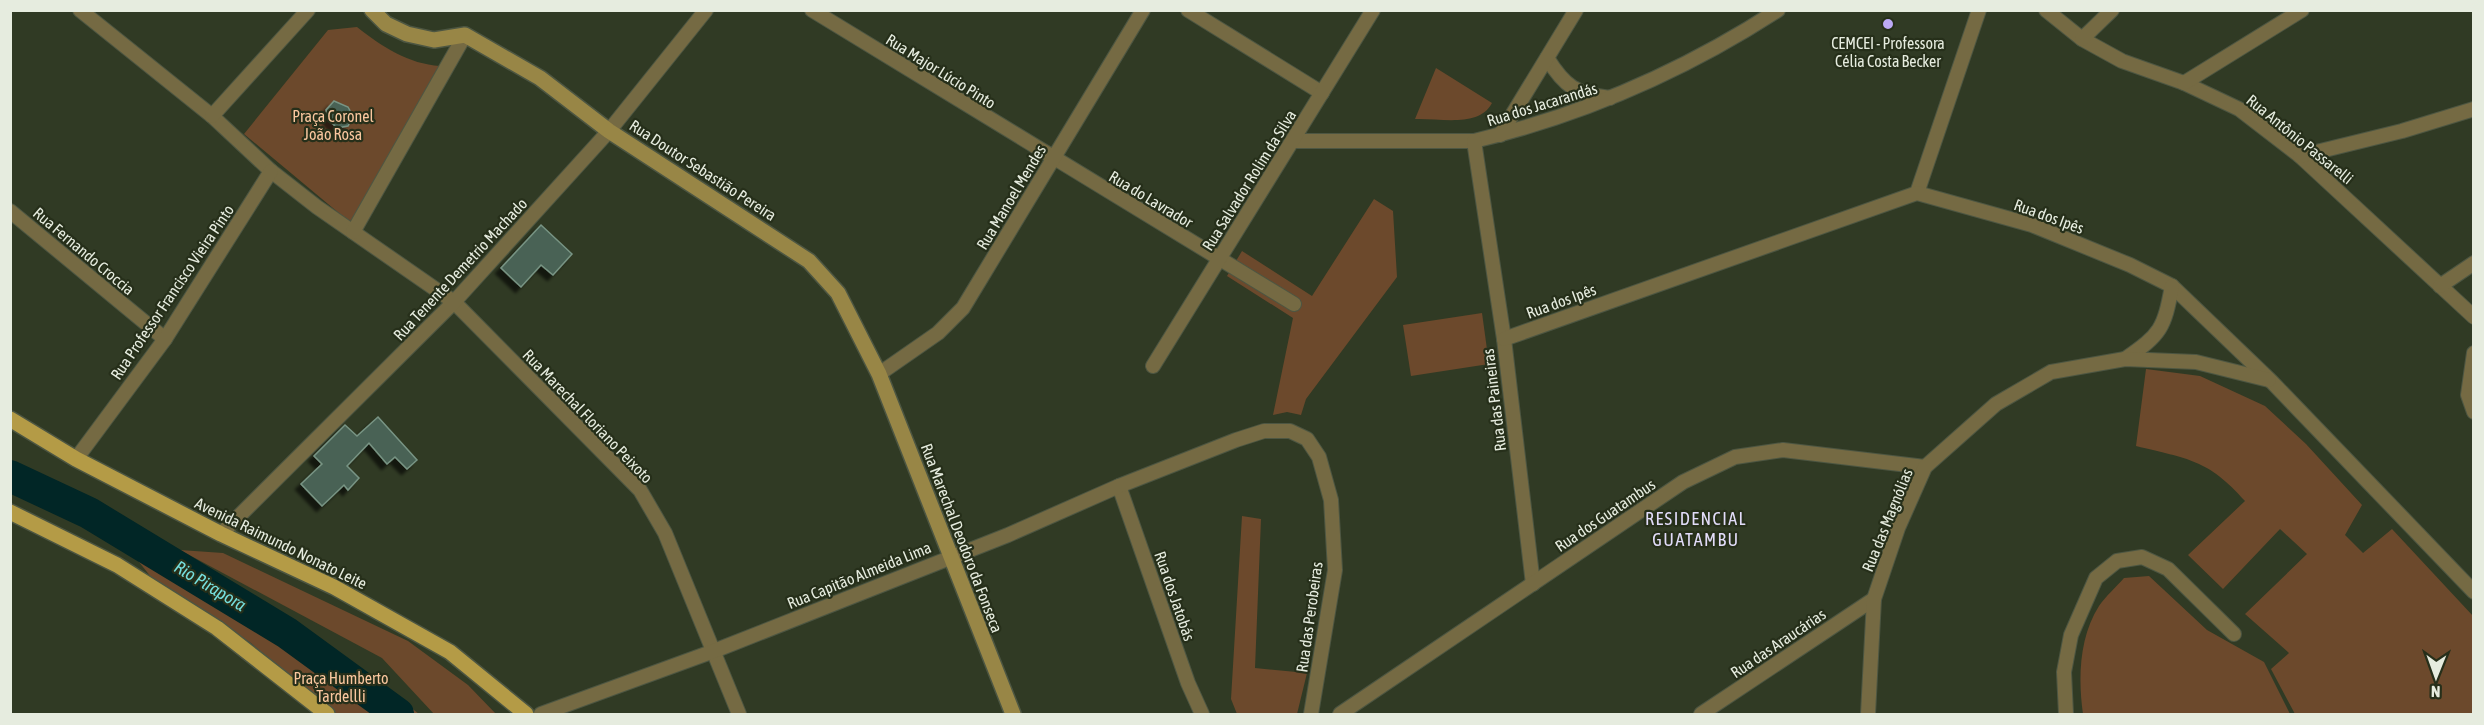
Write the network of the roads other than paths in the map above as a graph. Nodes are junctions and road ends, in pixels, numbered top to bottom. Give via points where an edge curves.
1 (80, 10) edge
2 (308, 10) edge
3 (372, 10) edge
4 (706, 10) edge
5 (812, 10) edge
6 (1143, 10) edge
7 (1188, 10) edge
8 (1373, 10) edge
9 (1576, 10) edge
10 (1778, 10) edge
11 (1979, 10) edge
12 (2046, 10) edge
13 (2112, 10) edge
14 (2302, 10) edge
15 (465, 35) junction
16 (2082, 39) junction
17 (1547, 58) junction
18 (2184, 83) junction
19 (1322, 93) junction
20 (1615, 98) junction
21 (2474, 109) edge
22 (212, 116) junction
23 (609, 131) junction
24 (1500, 135) junction
25 (1293, 141) junction
26 (1474, 141) junction
27 (2300, 156) junction
28 (1053, 159) junction
29 (272, 171) junction
30 (1917, 193) junction
31 (10, 211) edge
32 (353, 232) junction
33 (1219, 260) junction
34 (2474, 263) edge
35 (2172, 286) junction
36 (2440, 286) junction
37 (454, 302) junction
38 (1294, 304) dead end
39 (2474, 317) edge
40 (165, 339) junction
41 (1504, 339) junction
42 (2474, 353) edge
43 (2125, 359) junction
44 (1153, 366) dead end
45 (879, 374) junction
46 (2271, 381) junction
47 (2474, 412) edge
48 (10, 419) edge
49 (1290, 431) joint
50 (76, 459) junction
51 (1925, 467) junction
52 (1119, 486) junction
53 (10, 512) edge
54 (221, 534) junction
55 (950, 556) junction
56 (1533, 584) junction
57 (2474, 592) edge
58 (1874, 599) junction
59 (2234, 634) dead end
60 (714, 651) junction
61 (327, 714) edge
62 (526, 714) edge
63 (541, 714) edge
64 (739, 714) edge
65 (1013, 714) edge
66 (1202, 714) edge
67 (1311, 714) edge
68 (1340, 714) edge
69 (1701, 714) edge
70 (1868, 714) edge
71 (2066, 714) edge

1 - 22 street
2 - 22 street
3 - 15 street via 386,24 407,34 434,40
4 - 23 street, Rua Tenente Demetrio Machado
5 - 28 street, Rua Major Lúcio Pinto
6 - 28 street, Rua Manoel Mendes
7 - 19 street
8 - 19 street, Rua Salvador Rolim da Silva
9 - 17 street
10 - 20 street, Rua dos Jacarandás via 1721,47
11 - 30 street
12 - 16 street, Rua Antônio Passarelli
13 - 16 street
14 - 18 street
15 - 23 street, Rua Doutor Sebastião Pereira via 540,78
15 - 32 street
16 - 18 street, Rua Antônio Passarelli via 2122,61
17 - 20 street via 1559,77 1574,90
17 - 24 street
18 - 27 street, Rua Antônio Passarelli via 2239,109
19 - 25 street, Rua Salvador Rolim da Silva
20 - 24 street, Rua dos Jacarandás
21 - 27 street
22 - 29 street
23 - 37 street, Rua Tenente Demetrio Machado
23 - 45 street, Rua Doutor Sebastião Pereira via 809,261 838,293
24 - 26 street, Rua dos Jacarandás
25 - 26 street, Rua dos Jacarandás
25 - 33 street, Rua Salvador Rolim da Silva
26 - 41 street, Rua das Paineiras
27 - 36 street, Rua Antônio Passarelli
28 - 33 street, Rua do Lavrador
28 - 45 street, Rua Manoel Mendes via 963,308 938,333
29 - 32 street
29 - 40 street, Rua Professor Francisco Vieira Pinto
30 - 35 street, Rua dos Ipês via 2032,225
30 - 41 street, Rua dos Ipês
31 - 40 street, Rua Fernando Croccia
32 - 37 street, Rua Marechal Floriano Peixoto
33 - 38 street, Rua do Lavrador
33 - 44 street, Rua Salvador Rolim da Silva
34 - 36 street
35 - 43 street via 2166,319 2154,339
35 - 46 street, Rua dos Ipês
36 - 39 street, Rua Antônio Passarelli
37 - 54 street, Rua Tenente Demetrio Machado
37 - 60 street, Rua Marechal Floriano Peixoto via 640,490 665,533
40 - 50 street, Rua Professor Francisco Vieira Pinto
41 - 56 street, Rua das Paineiras
42 - 47 street via 2468,395
43 - 46 street, Rua das Magnólias via 2196,362
43 - 51 street, Rua das Magnólias via 2051,372 1996,404
45 - 55 street, Rua Marechal Deodoro da Fonseca
46 - 57 street, Rua dos Ipês
48 - 50 main road, Avenida Raimundo Nonato Leite
49 - 52 street, Rua Capitão Almeida Lima via 1264,431 1236,440
49 - 67 street, Rua das Perobeiras via 1307,439 1319,457 1331,500 1335,570
50 - 54 main road, Avenida Raimundo Nonato Leite
51 - 56 street, Rua dos Guatambus via 1783,450 1735,457 1683,482
51 - 58 street, Rua das Magnólias via 1898,528
52 - 55 street, Rua Capitão Almeida Lima
52 - 66 street, Rua dos Jatobás
53 - 61 main road via 137,577 216,628
54 - 62 main road, Avenida Raimundo Nonato Leite via 334,587 450,652
55 - 60 street, Rua Capitão Almeida Lima
55 - 65 street, Rua Marechal Deodoro da Fonseca
56 - 68 street, Rua dos Guatambus
58 - 69 street, Rua das Araucárias
58 - 70 street, Rua das Magnólias
59 - 71 street via 2168,569 2142,557 2117,561 2096,578 2071,635 2064,672
60 - 63 street, Rua Capitão Almeida Lima
60 - 64 street, Rua Marechal Floriano Peixoto

